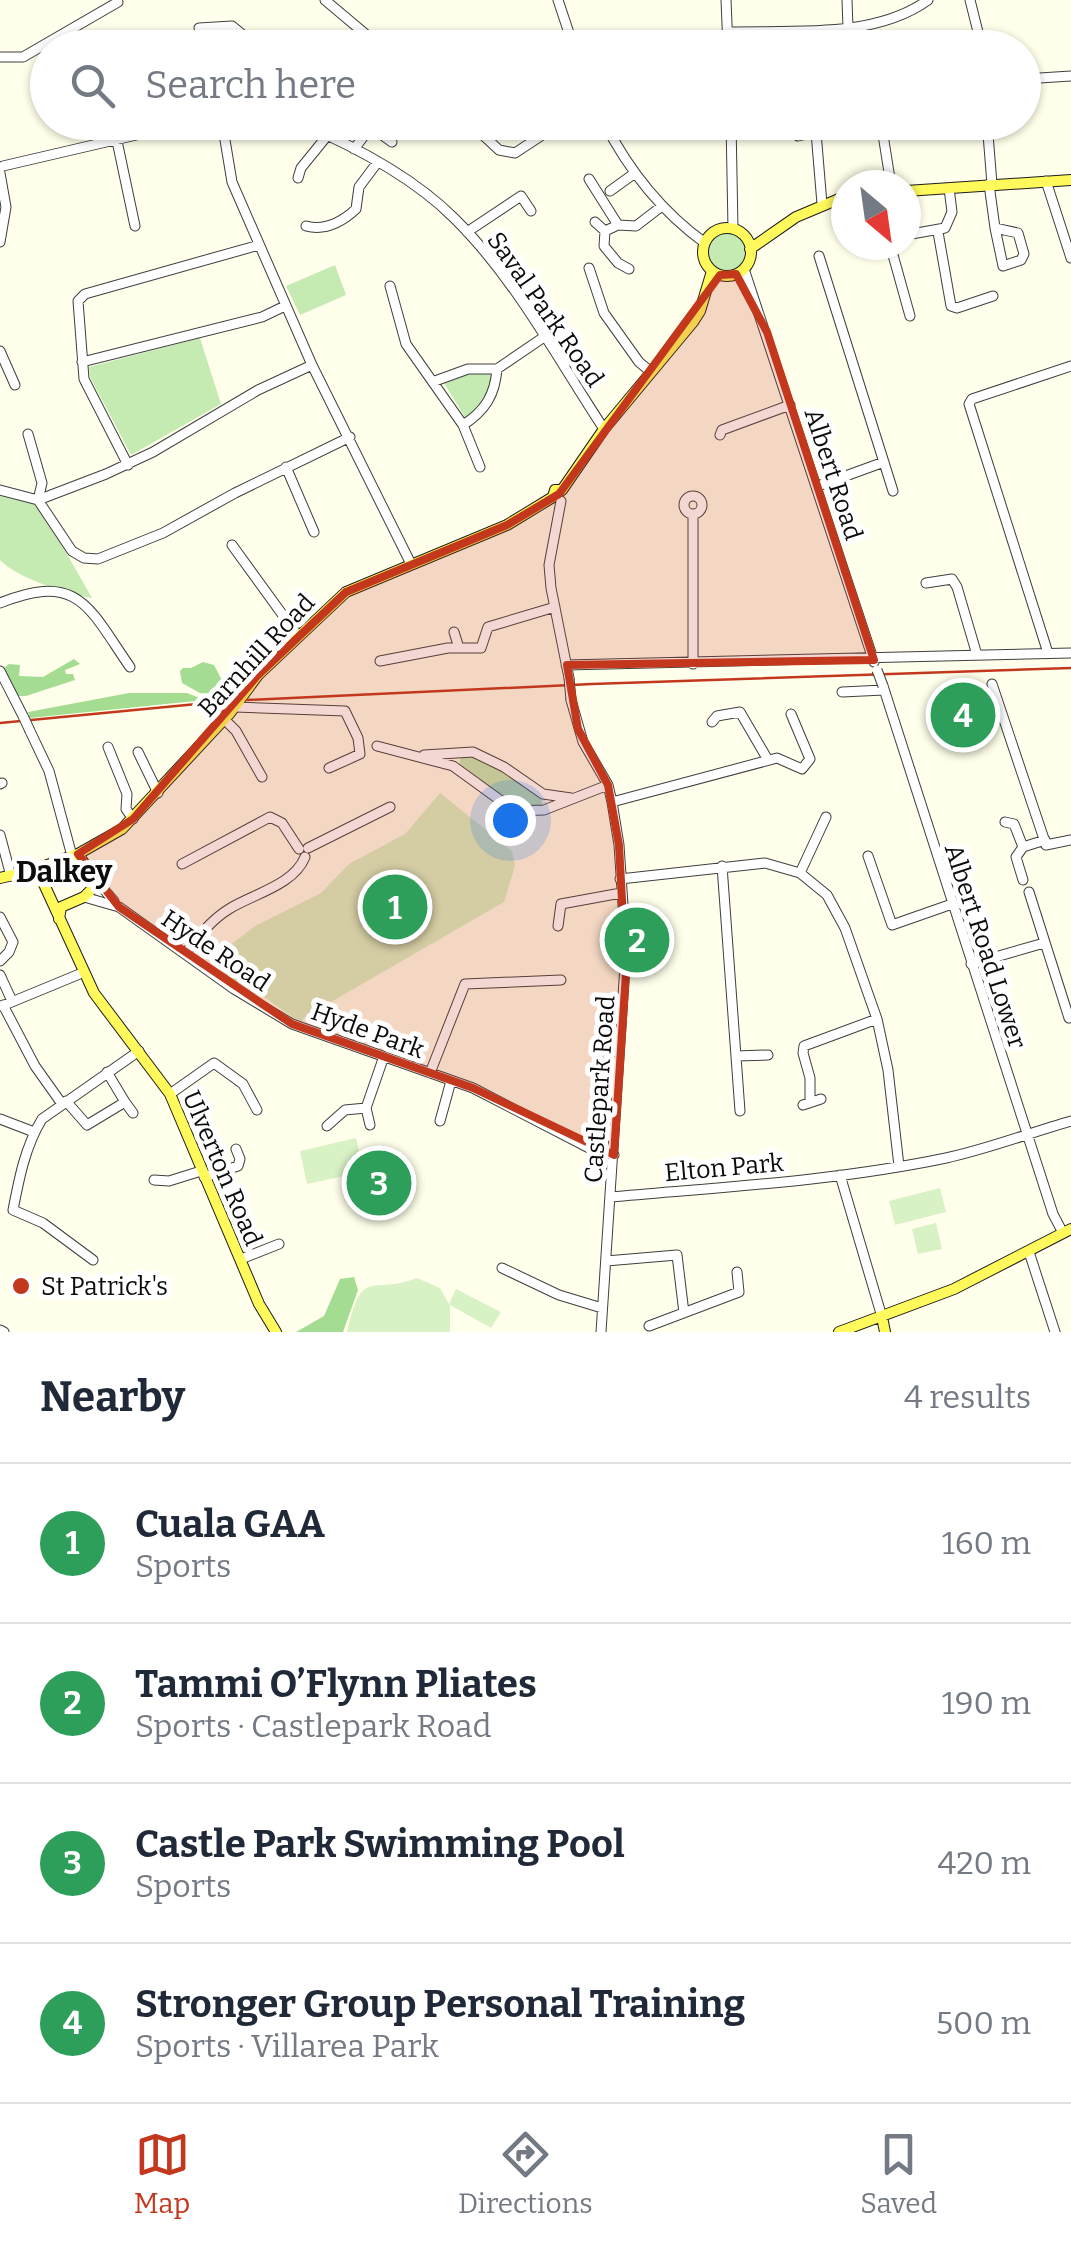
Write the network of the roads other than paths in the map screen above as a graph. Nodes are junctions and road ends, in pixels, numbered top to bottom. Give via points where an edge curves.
1 (325, 0) edge
2 (558, 0) edge
3 (726, 0) edge
4 (847, 0) edge
5 (928, 0) edge
6 (970, 0) edge
7 (118, 2) edge
8 (848, 27) junction
9 (200, 28) dead end
10 (70, 30) edge
11 (237, 30) edge
12 (361, 30) edge
13 (568, 30) edge
14 (728, 30) edge
15 (776, 30) edge
16 (978, 30) edge
17 (30, 54) edge
18 (0, 57) edge
19 (1071, 76) edge
20 (1041, 78) edge
21 (122, 140) edge
22 (225, 140) edge
23 (324, 140) edge
24 (335, 140) edge
25 (361, 140) edge
26 (389, 140) edge
27 (488, 140) edge
28 (535, 140) edge
29 (615, 140) edge
30 (731, 140) edge
31 (817, 140) edge
32 (883, 140) edge
33 (988, 140) edge
34 (117, 142) junction
35 (392, 142) dead end
36 (354, 149) junction
37 (377, 163) junction
38 (1, 168) edge
39 (888, 170) edge
40 (635, 174) junction
41 (298, 178) dead end
42 (589, 179) dead end
43 (1071, 180) edge
44 (1046, 182) junction
45 (990, 184) junction
46 (949, 188) junction
47 (921, 189) edge
48 (610, 191) dead end
49 (831, 201) edge
50 (822, 204) junction
51 (662, 206) junction
52 (531, 211) dead end
53 (595, 222) dead end
54 (618, 225) junction
55 (135, 226) dead end
56 (306, 226) dead end
57 (995, 228) junction
58 (728, 229) junction
59 (606, 231) junction
60 (467, 232) junction
61 (938, 232) junction
62 (921, 234) edge
63 (0, 242) edge
64 (704, 243) junction
65 (259, 245) junction
66 (749, 245) junction
67 (819, 256) dead end
68 (1071, 258) edge
69 (893, 260) edge
70 (589, 268) dead end
71 (629, 269) dead end
72 (740, 272) junction
73 (716, 273) junction
74 (390, 286) dead end
75 (993, 296) dead end
76 (285, 306) junction
77 (910, 316) dead end
78 (544, 337) junction
79 (0, 351) edge
80 (82, 362) junction
81 (312, 364) junction
82 (1071, 366) edge
83 (496, 369) junction
84 (652, 372) junction
85 (435, 382) junction
86 (15, 385) dead end
87 (790, 405) junction
88 (462, 425) junction
89 (604, 429) junction
90 (28, 434) dead end
91 (720, 435) dead end
92 (350, 438) junction
93 (884, 462) junction
94 (128, 465) junction
95 (286, 467) junction
96 (480, 467) dead end
97 (818, 486) junction
98 (0, 490) edge
99 (893, 491) dead end
100 (559, 496) junction
101 (38, 500) junction
102 (693, 515) dead end
103 (314, 532) dead end
104 (232, 546) dead end
105 (411, 564) junction
106 (926, 583) dead end
107 (0, 603) edge
108 (555, 606) junction
109 (454, 632) dead end
110 (298, 636) junction
111 (459, 648) junction
112 (1048, 653) junction
113 (1071, 653) edge
114 (978, 655) junction
115 (380, 661) dead end
116 (693, 664) junction
117 (566, 665) junction
118 (875, 665) junction
119 (130, 667) dead end
120 (0, 671) edge
121 (992, 684) dead end
122 (4, 686) edge
123 (884, 688) junction
124 (842, 692) dead end
125 (235, 707) junction
126 (791, 714) dead end
127 (224, 718) junction
128 (712, 722) dead end
129 (377, 746) dead end
130 (108, 747) dead end
131 (138, 752) dead end
132 (454, 753) junction
133 (416, 756) junction
134 (771, 759) junction
135 (453, 766) junction
136 (329, 768) dead end
137 (262, 777) dead end
138 (608, 785) junction
139 (158, 792) junction
140 (544, 794) junction
141 (575, 798) junction
142 (612, 802) junction
143 (390, 807) dead end
144 (544, 810) junction
145 (826, 817) dead end
146 (133, 820) junction
147 (1005, 822) dead end
148 (0, 835) edge
149 (1045, 840) junction
150 (1071, 840) edge
151 (1023, 847) junction
152 (304, 852) junction
153 (75, 855) junction
154 (868, 856) dead end
155 (182, 864) dead end
156 (722, 866) junction
157 (37, 869) junction
158 (800, 873) junction
159 (6, 877) edge
160 (93, 877) junction
161 (620, 879) junction
162 (1023, 880) dead end
163 (47, 892) junction
164 (1029, 892) dead end
165 (621, 893) junction
166 (84, 897) junction
167 (70, 901) junction
168 (952, 904) junction
169 (119, 907) junction
170 (0, 917) edge
171 (60, 924) junction
172 (558, 926) dead end
173 (1044, 943) junction
174 (186, 954) junction
175 (0, 961) edge
176 (971, 964) junction
177 (82, 972) junction
178 (0, 975) edge
179 (560, 980) dead end
180 (5, 1004) edge
181 (1068, 1018) edge
182 (877, 1019) junction
183 (292, 1024) joint
184 (139, 1050) junction
185 (768, 1054) dead end
186 (736, 1056) junction
187 (383, 1059) junction
188 (108, 1072) junction
189 (430, 1073) junction
190 (451, 1080) junction
191 (170, 1094) junction
192 (64, 1102) junction
193 (126, 1102) junction
194 (811, 1102) dead end
195 (366, 1108) junction
196 (257, 1110) dead end
197 (740, 1111) dead end
198 (133, 1113) dead end
199 (0, 1119) edge
200 (440, 1121) dead end
201 (1071, 1121) edge
202 (370, 1125) dead end
203 (327, 1126) dead end
204 (34, 1132) junction
205 (1026, 1134) junction
206 (236, 1148) dead end
207 (614, 1155) junction
208 (899, 1166) junction
209 (203, 1174) junction
210 (840, 1176) junction
211 (154, 1180) dead end
212 (611, 1198) junction
213 (1067, 1231) edge
214 (279, 1244) dead end
215 (1028, 1252) junction
216 (93, 1260) dead end
217 (241, 1260) junction
218 (606, 1261) junction
219 (502, 1268) dead end
220 (737, 1272) dead end
221 (602, 1308) junction
222 (684, 1313) junction
223 (882, 1316) junction
224 (648, 1326) dead end
225 (276, 1332) edge
226 (600, 1332) edge
227 (838, 1332) edge
228 (886, 1332) edge
229 (1055, 1332) edge

1 - 12 street
2 - 13 street
3 - 14 street
4 - 8 street
5 - 8 street via 893,20
6 - 16 street
7 - 10 street
8 - 15 street
9 - 11 street
17 - 18 street
19 - 20 street
21 - 34 street
22 - 65 street via 232,182
23 - 41 street
24 - 36 street, Saval Park Road
25 - 36 street
26 - 35 street
27 - 28 street via 515,153
29 - 40 street
30 - 58 street
31 - 50 street
32 - 39 street
33 - 45 street
34 - 38 street
34 - 55 street
36 - 37 street, Saval Park Road
37 - 56 street via 359,187 356,210 326,228
37 - 60 street, Saval Park Road via 439,204
38 - 63 street via 6,207
40 - 48 street
40 - 51 street
42 - 54 street
43 - 44 main road
44 - 45 main road
44 - 68 street
45 - 46 main road
45 - 57 street
46 - 47 main road
46 - 61 street via 950,221
49 - 50 main road
50 - 66 main road
51 - 54 street via 636,226
51 - 64 street
52 - 60 street via 520,196
53 - 59 street
54 - 59 street
57 - 57 street via 1018,232 1021,260 1003,266
58 - 64 main road
58 - 66 main road
59 - 71 street via 604,246
60 - 78 street, Saval Park Road
61 - 62 street
61 - 75 street via 951,306
64 - 73 main road via 703,257
65 - 76 street
65 - 80 street via 82,296 76,304
66 - 72 main road
67 - 93 street
69 - 77 street
70 - 84 street via 604,313
72 - 73 main road
72 - 87 street, Albert Road
73 - 84 main road, Barnhill Road via 693,322
74 - 85 street via 406,344
76 - 80 street
76 - 81 street
78 - 83 street
78 - 89 street, Saval Park Road
79 - 86 street
80 - 94 street via 84,379
81 - 92 street
81 - 94 street
82 - 112 street via 969,404
83 - 85 street via 468,369
83 - 88 street via 486,405
84 - 89 main road, Barnhill Road
85 - 88 street
87 - 91 street
87 - 97 street, Albert Road
88 - 96 street
89 - 100 main road, Barnhill Road
90 - 101 street via 42,484
92 - 95 street
92 - 105 street
93 - 97 street
93 - 99 street
94 - 101 street
95 - 101 street via 162,533 98,558 69,549
95 - 103 street
97 - 118 street, Albert Road
98 - 101 street
100 - 105 main road, Barnhill Road via 508,525
100 - 108 street, Castlepark Road via 550,565
102 - 116 street
104 - 110 street
105 - 110 main road, Barnhill Road via 346,592
106 - 114 street via 952,579
107 - 119 street via 30,590 71,596 95,617
108 - 111 street via 488,628 481,648
108 - 117 street, Castlepark Road
109 - 111 street
110 - 125 main road, Barnhill Road
111 - 115 street
112 - 113 street
112 - 114 street
114 - 118 street
116 - 117 street
116 - 118 street
117 - 138 street, Castlepark Road, bridge via 583,742
118 - 123 street, Albert Road Lower, bridge
120 - 122 street
121 - 149 street
122 - 153 street, bridge via 30,730
123 - 124 street
123 - 168 street, Albert Road Lower
125 - 127 main road, Barnhill Road
125 - 136 street via 345,711 360,754
126 - 134 street via 808,766
127 - 137 street
127 - 139 main road, Barnhill Road
128 - 134 street via 740,712
129 - 133 street
130 - 146 street
131 - 139 street
132 - 133 street
132 - 135 street
132 - 140 street via 473,752
133 - 135 street
134 - 142 street
135 - 144 street via 506,807
138 - 141 street
138 - 142 street, Castlepark Road
139 - 146 main road, Barnhill Road
140 - 141 street
140 - 144 street
141 - 144 street
142 - 161 street, Castlepark Road
143 - 152 street
145 - 158 street
146 - 153 main road, Barnhill Road
147 - 151 street via 1014,824
148 - 159 street
149 - 150 street
149 - 151 street
151 - 162 street via 1016,857
152 - 155 street via 270,816
152 - 174 street via 300,870 226,910
153 - 157 main road
153 - 160 main road, Hyde Road
154 - 168 street via 892,925
156 - 158 street via 765,863
156 - 161 street
156 - 186 street
157 - 159 main road
157 - 163 main road
158 - 182 street via 835,907
160 - 166 main road
160 - 169 street, Hyde Road
161 - 165 street, Castlepark Road
163 - 167 main road
163 - 171 main road, Ulverton Road
164 - 173 street
165 - 172 street via 561,904
165 - 207 street, Castlepark Road via 626,985
166 - 167 main road
166 - 169 street, Hyde Road
167 - 171 main road via 60,909
168 - 176 street, Albert Road Lower
169 - 174 street, Hyde Road
170 - 175 street via 13,942
171 - 177 main road, Ulverton Road
173 - 176 street
173 - 181 street
174 - 183 street, Hyde Road
176 - 205 street, Albert Road Lower
177 - 180 street
177 - 184 main road, Ulverton Road
178 - 180 street
179 - 189 street, Hyde Park via 465,984
180 - 192 street via 35,1066
182 - 194 street via 804,1046
182 - 208 street
183 - 187 street, Hyde Park
184 - 188 street
184 - 191 main road, Ulverton Road
185 - 186 street
186 - 197 street
187 - 189 street, Hyde Park
187 - 195 street
188 - 192 street
188 - 193 street
189 - 190 street, Hyde Park
190 - 200 street
190 - 207 street, Hyde Park
191 - 196 street via 214,1064 244,1084
191 - 209 main road, Ulverton Road
192 - 193 street via 87,1125
192 - 204 street
193 - 198 street
195 - 202 street
195 - 203 street via 345,1110
199 - 204 street
201 - 205 street, Elton Park
204 - 216 street via 13,1210
205 - 208 street, Elton Park
205 - 213 street, Albert Road Lower via 1053,1214
206 - 209 street via 238,1166
207 - 212 street, Castlepark Road
208 - 210 street, Elton Park
209 - 211 street
209 - 217 main road, Ulverton Road
210 - 212 street, Elton Park
210 - 223 street
212 - 218 street, Castlepark Road
213 - 215 main road
214 - 217 street
215 - 223 main road
215 - 229 street
217 - 225 main road, Ulverton Road
218 - 221 street, Castlepark Road
218 - 222 street via 677,1255
219 - 221 street via 558,1296
220 - 222 street via 739,1292
221 - 226 street, Castlepark Road
222 - 224 street
223 - 227 main road
223 - 228 main road

